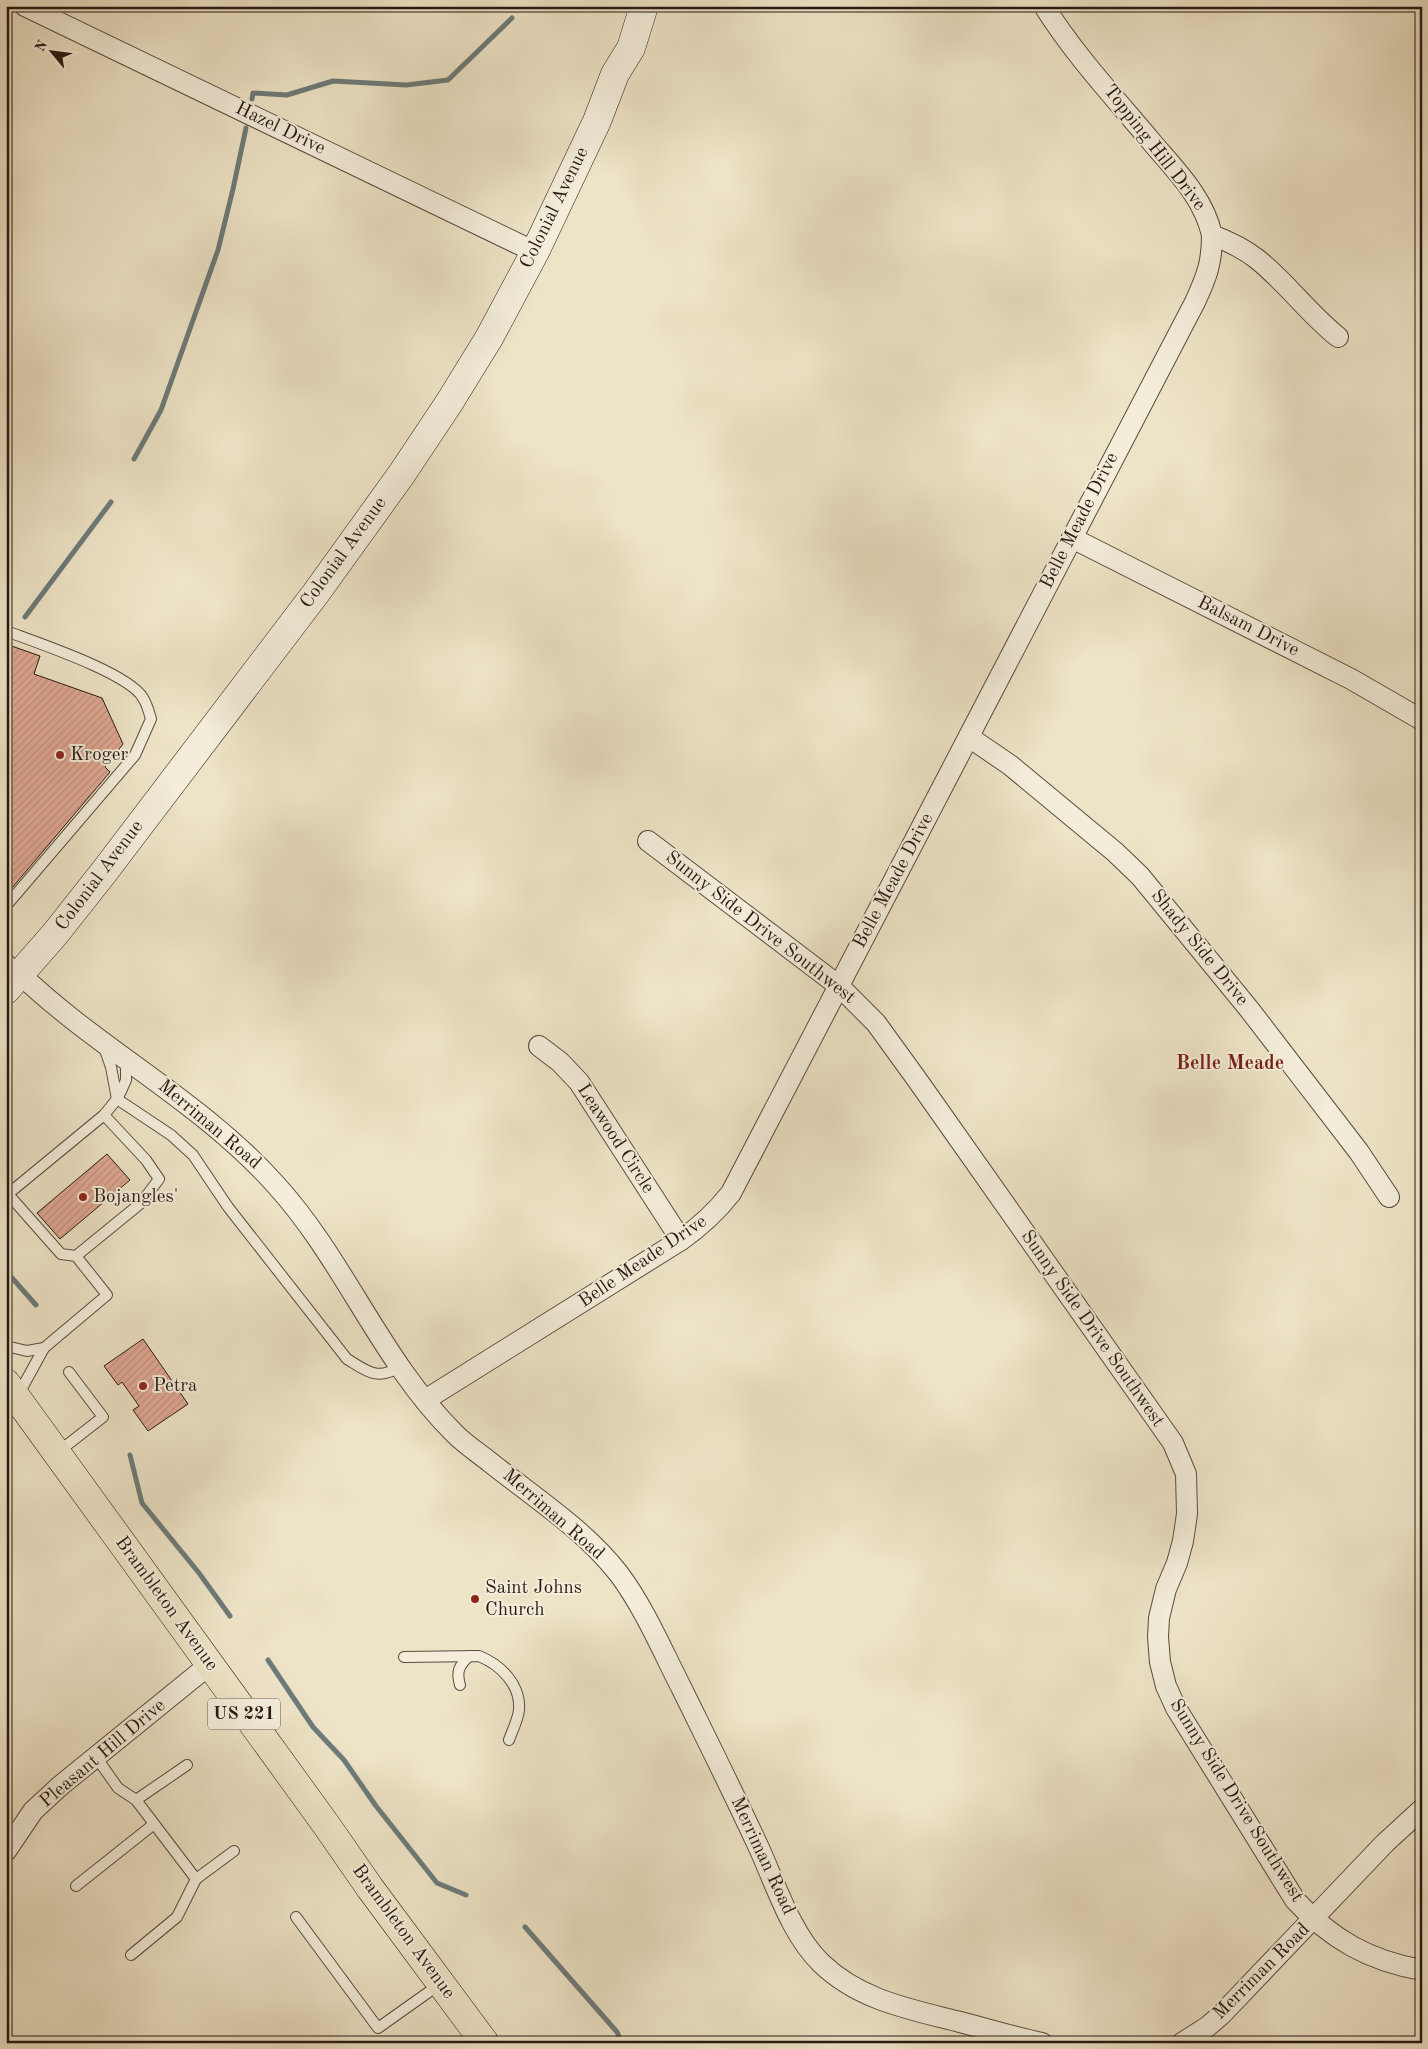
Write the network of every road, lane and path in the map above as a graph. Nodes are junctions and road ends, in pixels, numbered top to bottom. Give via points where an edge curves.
1 (24, 6) edge
2 (624, 6) edge
3 (644, 6) edge
4 (1044, 6) edge
5 (615, 74) junction
6 (1212, 234) junction
7 (535, 252) junction
8 (1338, 337) dead end
9 (1072, 538) junction
10 (6, 631) edge
11 (1422, 720) edge
12 (970, 737) junction
13 (648, 841) dead end
14 (6, 906) edge
15 (11, 974) edge
16 (839, 986) junction
17 (102, 1042) junction
18 (539, 1046) dead end
19 (126, 1059) junction
20 (117, 1099) junction
21 (104, 1116) junction
22 (1389, 1197) dead end
23 (680, 1240) junction
24 (76, 1256) junction
25 (6, 1346) edge
26 (44, 1348) junction
27 (399, 1367) junction
28 (69, 1372) dead end
29 (12, 1390) edge
30 (425, 1400) junction
31 (57, 1453) junction
32 (468, 1656) junction
33 (404, 1658) dead end
34 (209, 1665) junction
35 (460, 1685) dead end
36 (509, 1740) dead end
37 (96, 1757) junction
38 (187, 1765) dead end
39 (136, 1800) junction
40 (1422, 1809) edge
41 (154, 1824) junction
42 (10, 1836) edge
43 (234, 1851) dead end
44 (196, 1879) junction
45 (76, 1886) dead end
46 (296, 1917) dead end
47 (1313, 1920) junction
48 (131, 1955) dead end
49 (1422, 1970) edge
50 (441, 1984) junction
51 (1188, 2041) edge
52 (485, 2043) edge
53 (1042, 2043) edge

1 - 7 street, Hazel Drive
2 - 5 main road, Colonial Avenue via 616,43
3 - 5 main road, Colonial Avenue via 631,48
4 - 6 street, Topping Hill Drive via 1101,81 1196,195
5 - 7 main road, Colonial Avenue via 597,121
6 - 8 street, Topping Hill Drive via 1256,258
6 - 9 street, Belle Meade Drive via 1208,274 1196,302
7 - 15 main road, Colonial Avenue via 489,338 401,475 104,872
9 - 11 street, Balsam Drive via 1351,678
9 - 12 street, Belle Meade Drive
10 - 14 lane via 80,658 123,680 143,696 151,719 135,755
12 - 16 street, Belle Meade Drive
12 - 22 street, Shady Side Drive via 1018,771 1140,876 1249,1009 1359,1152
13 - 16 street, Sunny Side Drive Southwest
15 - 17 street, Merriman Road via 38,991
16 - 23 street, Belle Meade Drive via 731,1193 701,1226
16 - 47 street, Sunny Side Drive Southwest via 876,1023 918,1080 1173,1443 1186,1474 1187,1514 1183,1541 1159,1618 1160,1662 1166,1686 1176,1708 1280,1878
17 - 19 street, Merriman Road
17 - 20 lane
18 - 23 street, Leawood Circle via 579,1082
19 - 20 lane via 126,1080
19 - 27 street, Merriman Road via 219,1128 279,1187 318,1240
20 - 21 lane
20 - 27 lane via 171,1135 192,1156 228,1208 347,1359 368,1372 387,1374
21 - 24 lane via 146,1160 159,1179 141,1203
21 - 24 lane via 8,1194 60,1254
23 - 30 street, Belle Meade Drive
24 - 26 lane via 107,1295
25 - 26 lane via 27,1350
26 - 29 lane
27 - 30 street, Merriman Road
28 - 31 lane via 103,1417
29 - 31 main road, Brambleton Avenue / US 221
30 - 53 street, Merriman Road via 456,1435 596,1548 618,1574 662,1650 790,1917 817,1959 835,1976 878,2000
31 - 34 main road, Brambleton Avenue / US 221
32 - 33 lane
32 - 35 lane via 457,1673
32 - 36 lane via 490,1660 513,1682 519,1712
34 - 37 street, Pleasant Hill Drive
34 - 50 main road, Brambleton Avenue / US 221
37 - 39 lane via 118,1788
37 - 42 street, Pleasant Hill Drive via 47,1798
38 - 39 lane
39 - 41 lane
40 - 47 street, Merriman Road via 1384,1843
41 - 44 lane
41 - 45 lane
43 - 44 lane
44 - 48 lane via 178,1916
46 - 50 lane via 378,2028
47 - 49 street, Sunny Side Drive Southwest via 1371,1956
47 - 51 street, Merriman Road via 1221,2015
50 - 52 main road, Brambleton Avenue / US 221

